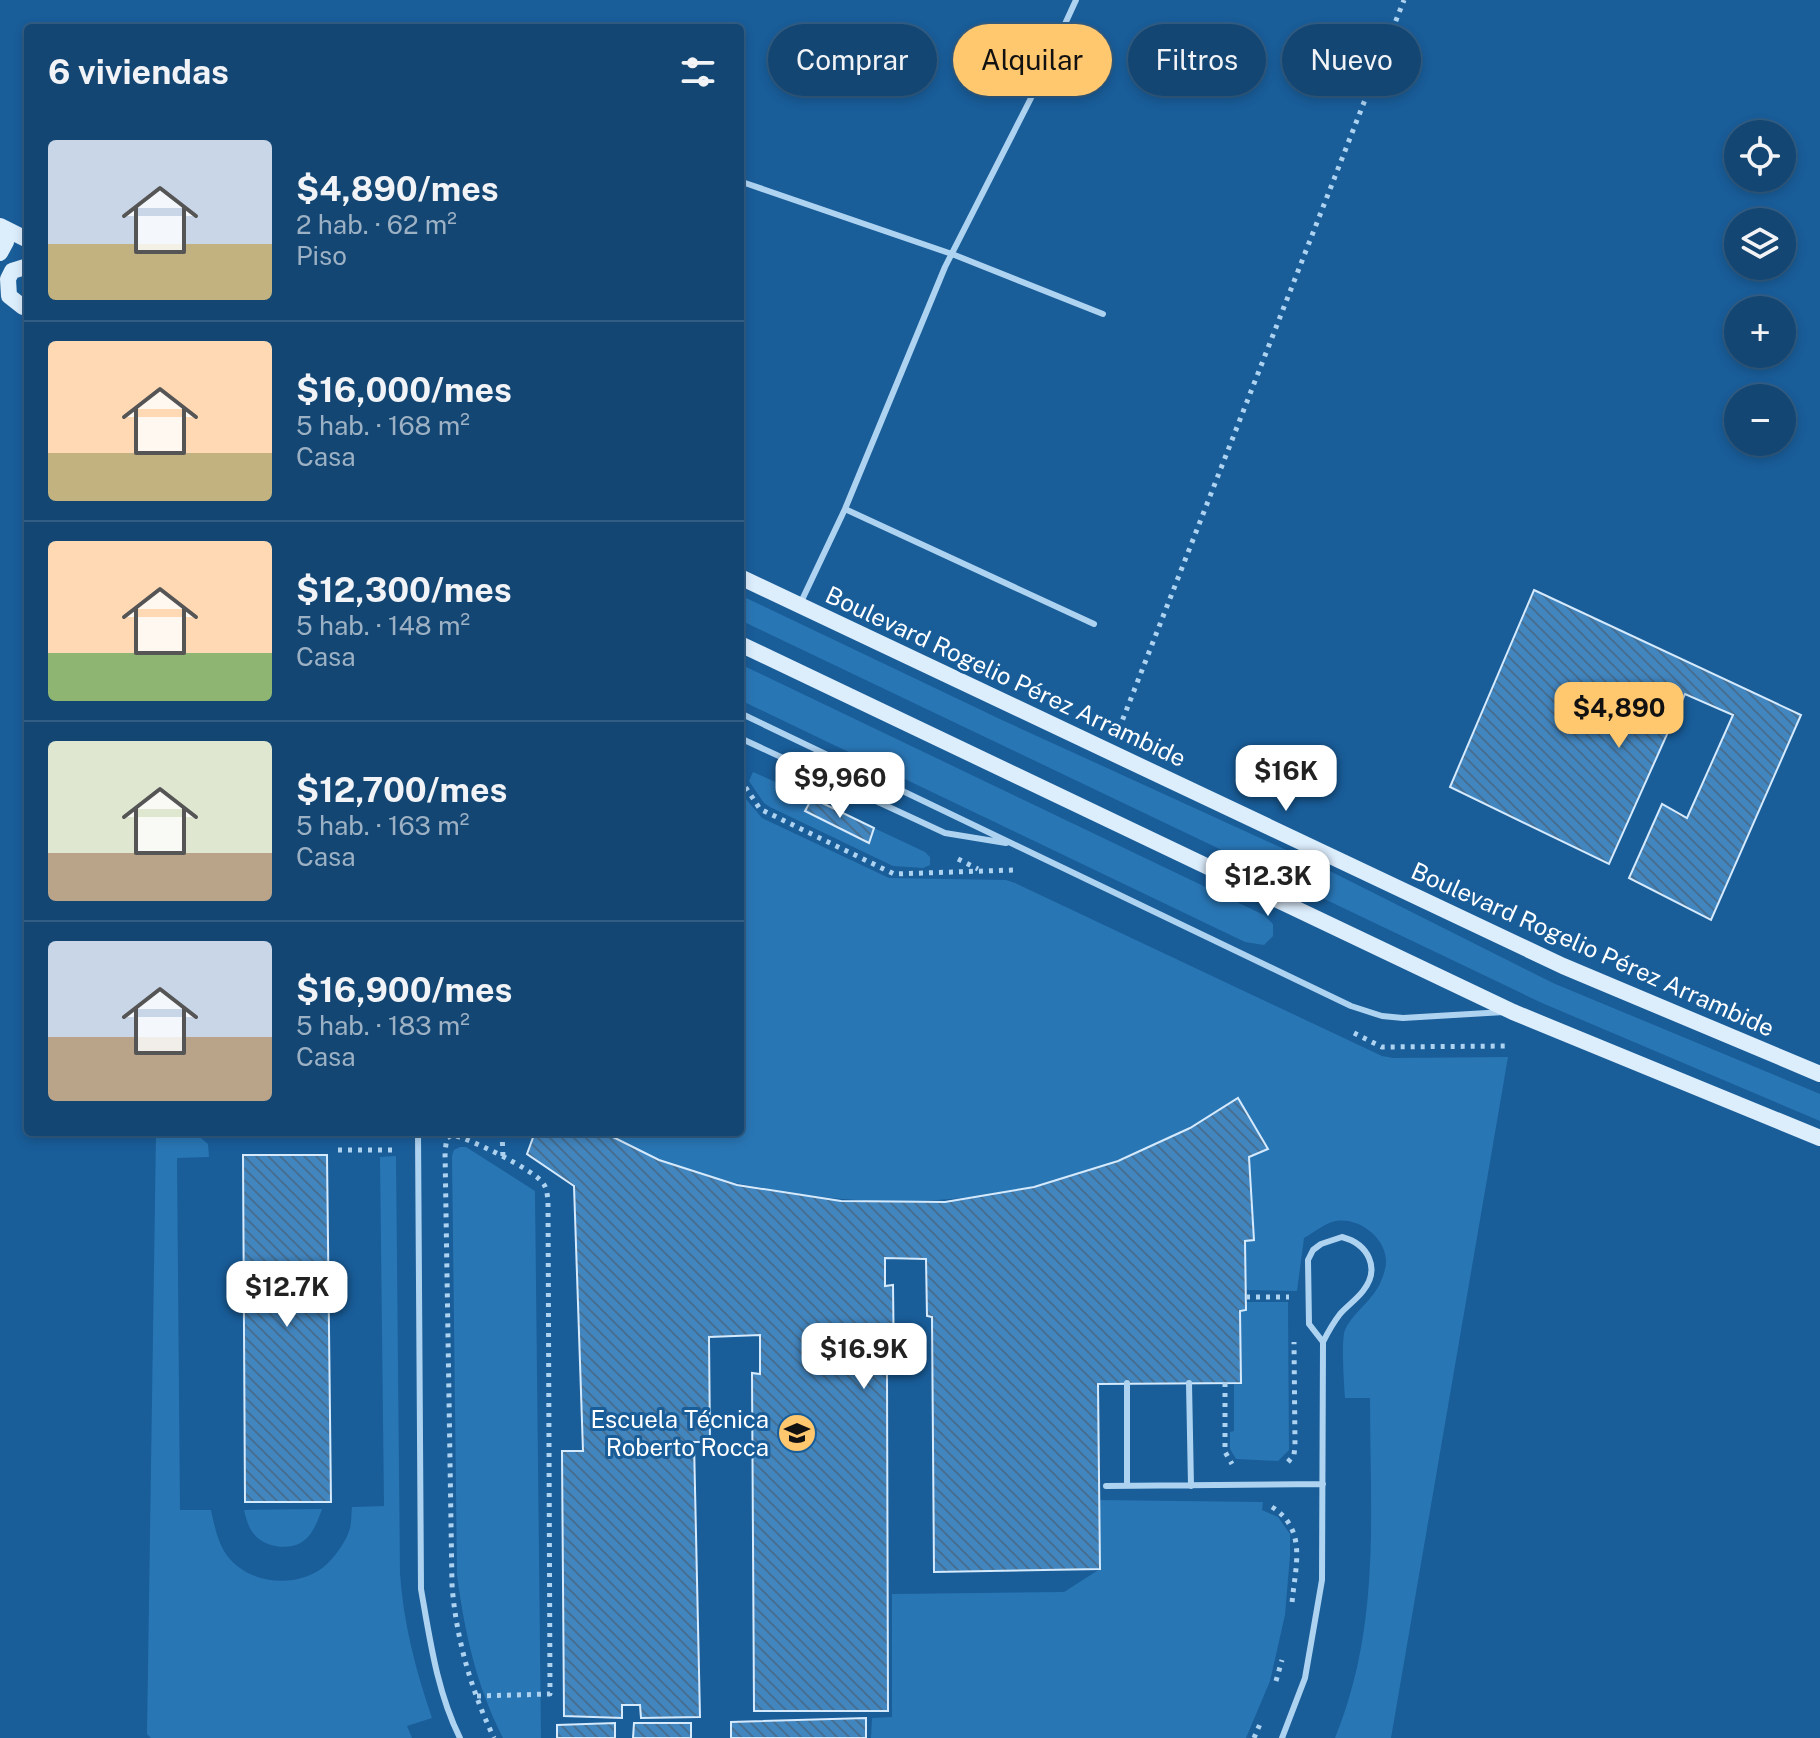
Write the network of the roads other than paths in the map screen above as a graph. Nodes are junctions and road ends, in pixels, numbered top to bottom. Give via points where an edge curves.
1 (1076, 0) edge
2 (745, 183) dead end
3 (0, 226) edge
4 (24, 238) edge
5 (0, 253) edge
6 (952, 254) junction
7 (24, 267) edge
8 (0, 296) edge
9 (24, 307) edge
10 (24, 308) edge
11 (1103, 314) dead end
12 (845, 509) junction
13 (744, 579) edge
14 (799, 605) junction
15 (1094, 624) dead end
16 (744, 646) edge
17 (744, 715) edge
18 (744, 740) edge
19 (1016, 844) junction
20 (1513, 1012) junction
21 (1820, 1074) edge
22 (418, 1136) edge
23 (1820, 1138) edge
24 (1323, 1342) junction
25 (1127, 1383) dead end
26 (1189, 1383) dead end
27 (1323, 1484) junction
28 (1106, 1486) dead end
29 (1127, 1486) junction
30 (1191, 1486) junction
31 (460, 1738) edge
32 (1282, 1738) edge

1 - 6 lane
2 - 6 lane
3 - 4 main road
3 - 5 main road via 6,242
6 - 11 lane
6 - 12 lane
7 - 9 main road via 12,271 8,279 9,296
8 - 10 main road
12 - 14 lane
12 - 15 lane
13 - 14 main road, Boulevard Rogelio Pérez Arrambide
14 - 21 main road, Boulevard Rogelio Pérez Arrambide via 1563,966
16 - 20 main road
17 - 19 lane
18 - 19 lane via 945,833
19 - 20 lane via 1351,1006 1403,1018
20 - 23 main road
22 - 31 lane via 421,1589 431,1648
24 - 24 lane via 1365,1289 1372,1271 1367,1252 1342,1237 1321,1244 1308,1260 1309,1324
24 - 27 lane
25 - 29 lane
26 - 30 lane
27 - 30 lane
27 - 32 lane via 1322,1580 1315,1630 1305,1678
28 - 29 lane
29 - 30 lane

